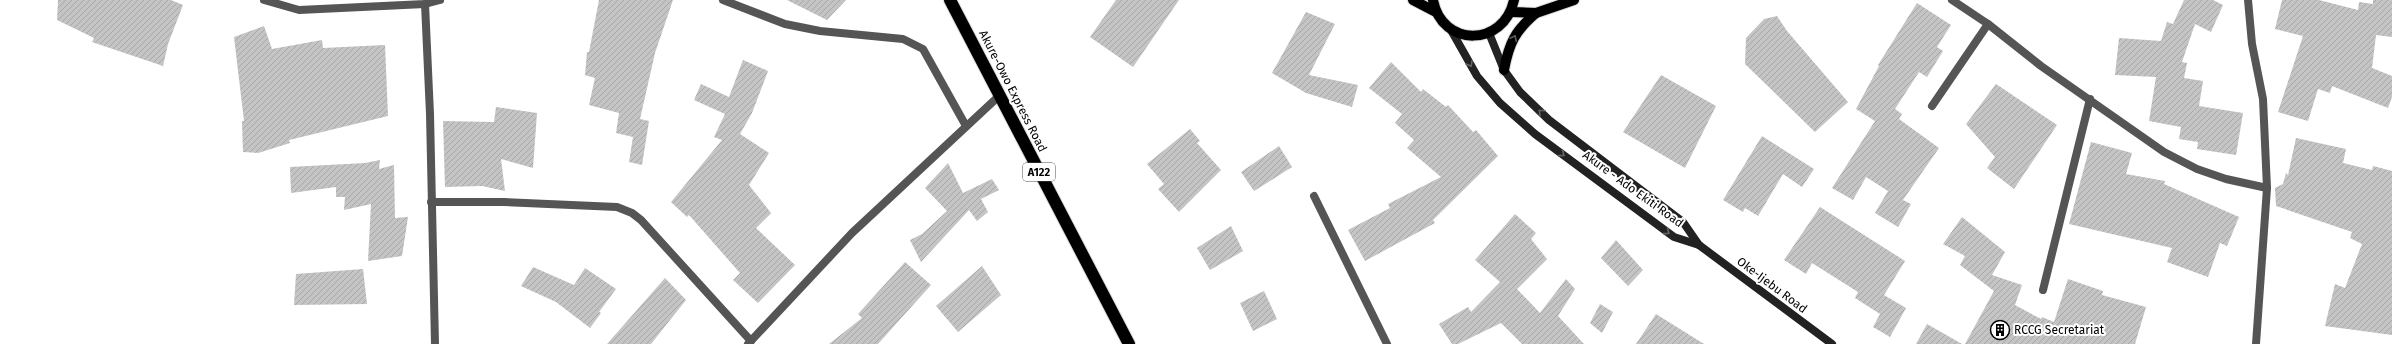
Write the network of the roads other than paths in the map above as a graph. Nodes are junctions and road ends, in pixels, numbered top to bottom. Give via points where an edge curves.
1 (264, 0) edge
2 (440, 0) edge
3 (723, 0) edge
4 (950, 0) edge
5 (1413, 0) edge
6 (1433, 0) edge
7 (1514, 0) edge
8 (1574, 0) edge
9 (1952, 0) edge
10 (2248, 0) edge
11 (425, 4) junction
12 (1436, 12) junction
13 (1511, 12) junction
14 (1536, 13) junction
15 (1988, 24) junction
16 (1451, 30) junction
17 (1489, 33) junction
18 (1504, 70) junction
19 (999, 96) junction
20 (2090, 98) junction
21 (1932, 106) dead end
22 (966, 126) junction
23 (2267, 188) junction
24 (1314, 196) dead end
25 (431, 202) junction
26 (1699, 245) junction
27 (2042, 290) dead end
28 (750, 343) edge
29 (435, 344) edge
30 (1129, 344) edge
31 (1387, 344) edge
32 (1832, 344) edge
33 (2256, 344) edge

1 - 11 street via 299,10
2 - 11 street
3 - 22 street via 785,24 820,31 904,39 914,43 923,49
4 - 19 highway, Akure-Owo Express Road / A122
5 - 12 main road
6 - 12 main road
7 - 13 main road
8 - 14 main road
9 - 15 street
10 - 23 street via 2252,44 2263,99
11 - 25 street
12 - 16 main road
13 - 14 main road
13 - 17 main road via 1505,22
18 -> 14 main road via 1513,38 1520,26
15 - 20 street via 2041,66
15 - 21 street
16 - 17 main road via 1474,37
16 -> 26 main road, Akure - Ado Ekiti Road via 1477,76 1500,103 1535,134 1674,237
17 - 18 main road, Akure - Ado Ekiti Road
26 -> 18 main road, Akure - Ado Ekiti Road via 1683,222 1549,120 1520,92
19 - 22 street
19 - 30 highway, Akure-Owo Express Road / A122
20 - 23 street via 2164,152 2197,169 2226,179
20 - 27 street
22 - 28 street via 852,233
23 - 33 street
24 - 31 street
25 - 28 street via 610,206 632,213
25 - 29 street
26 - 32 main road, Oke-Ijebu Road

